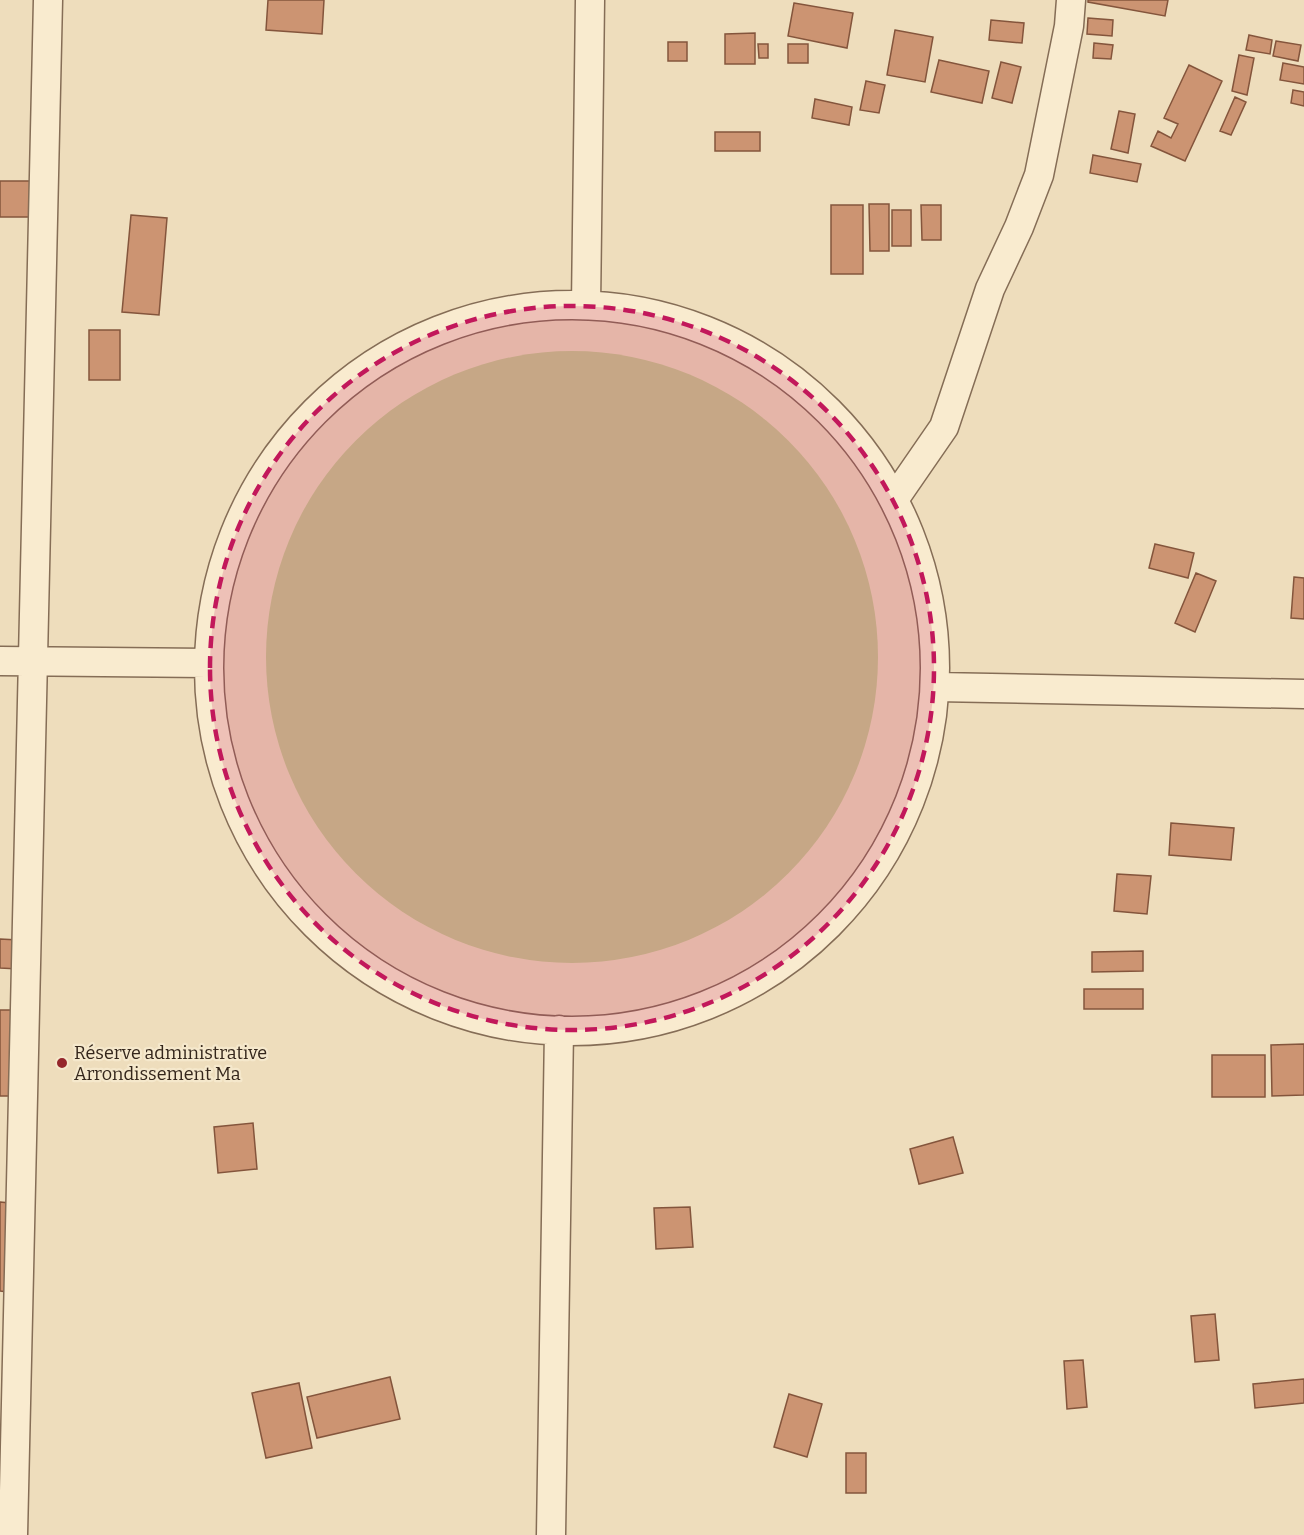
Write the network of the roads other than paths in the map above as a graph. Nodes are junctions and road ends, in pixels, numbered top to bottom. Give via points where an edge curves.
1 (48, 0) edge
2 (590, 0) edge
3 (1071, 0) edge
4 (586, 305) junction
5 (895, 498) junction
6 (0, 661) edge
7 (33, 662) junction
8 (207, 663) junction
9 (936, 687) junction
10 (1304, 694) edge
11 (558, 1030) junction
12 (13, 1535) edge
13 (551, 1535) edge

1 - 7 street
2 - 4 street
3 - 5 street via 1039,175 990,289 944,427
4 - 5 street via 670,318 748,350 784,372 847,429
4 - 8 street via 503,312 424,336 387,355 321,405 268,468 230,542 210,622
5 - 9 street via 925,577 933,618
6 - 7 street
7 - 8 street
7 - 12 street
8 - 11 street via 216,748 228,790 267,867 293,902 323,933 393,984 473,1017
9 - 10 street
9 - 11 street via 929,744 902,823 881,861 828,926 761,978 694,1009 633,1025
11 - 13 street

